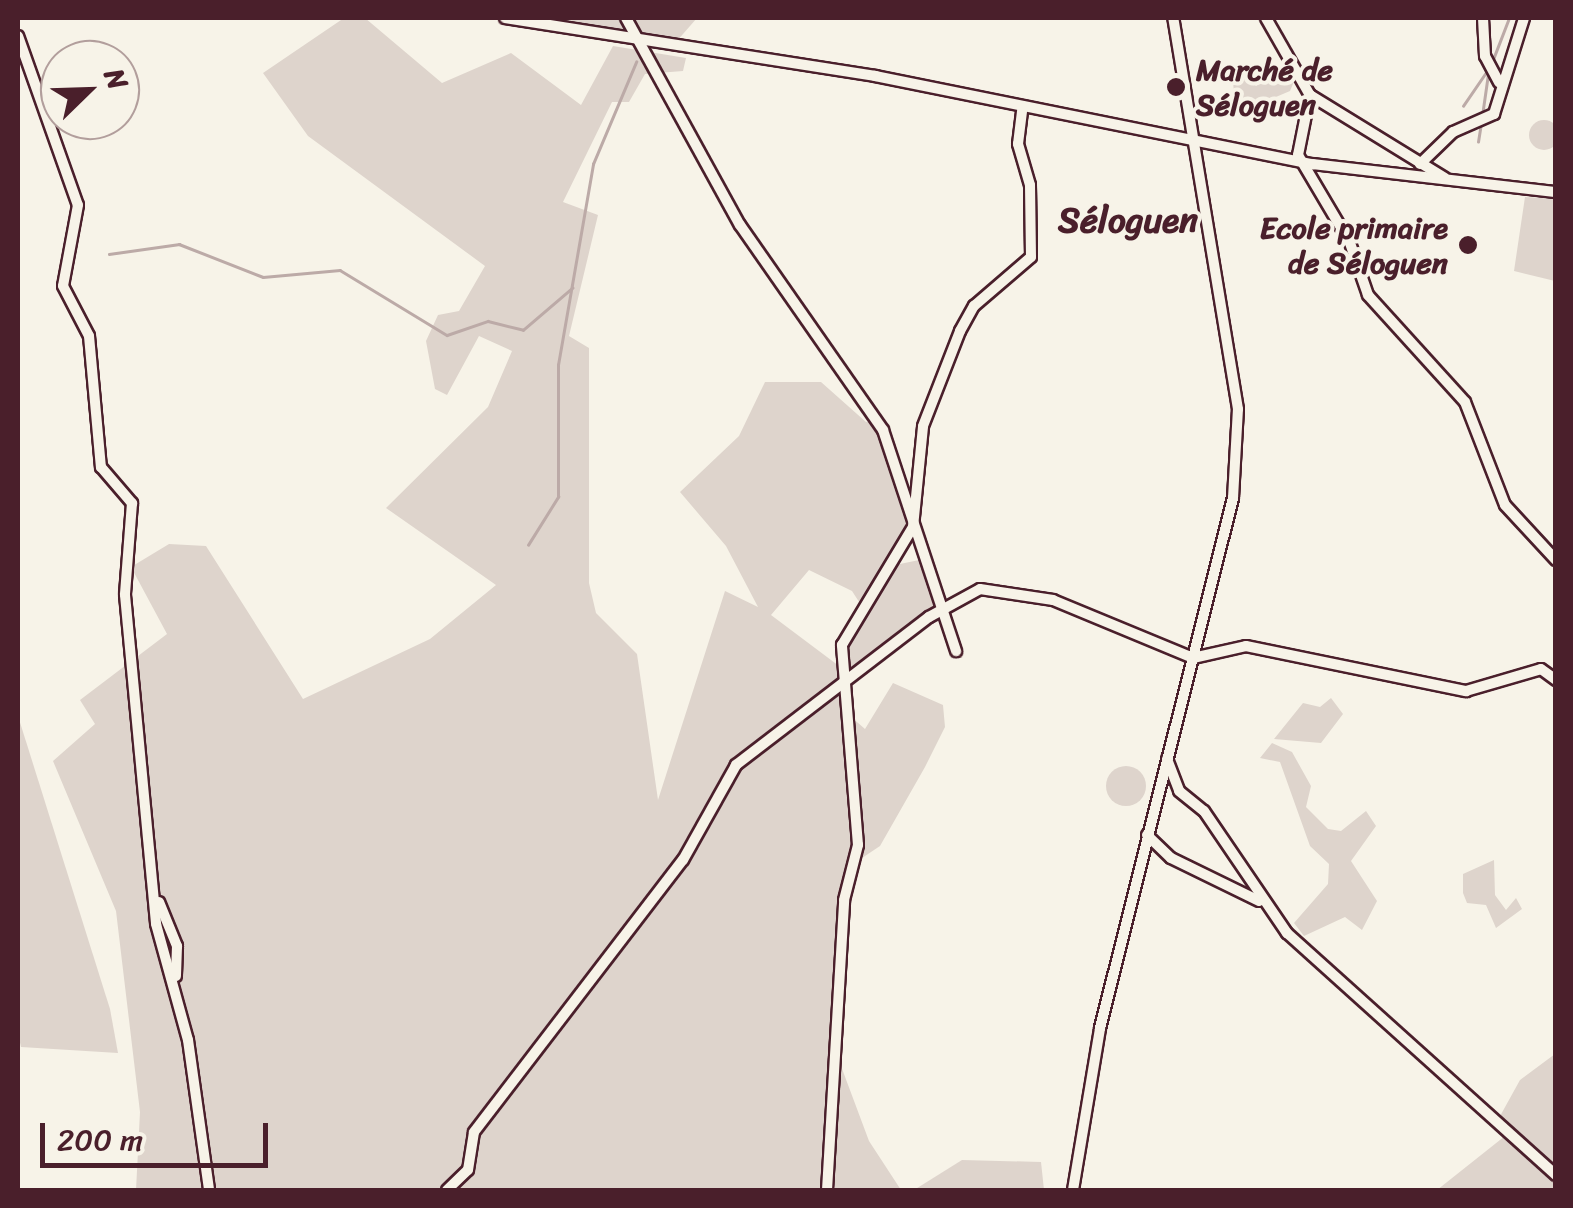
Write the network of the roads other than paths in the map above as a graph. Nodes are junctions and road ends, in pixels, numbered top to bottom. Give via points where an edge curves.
1 (505, 18) edge
2 (626, 18) edge
3 (1173, 18) edge
4 (1266, 18) edge
5 (1483, 18) edge
6 (1524, 18) edge
7 (18, 36) edge
8 (648, 44) junction
9 (1501, 88) junction
10 (1310, 96) junction
11 (1023, 106) junction
12 (1192, 138) junction
13 (1301, 162) junction
14 (1420, 164) junction
15 (1450, 181) junction
16 (1556, 192) edge
17 (915, 519) junction
18 (1556, 560) edge
19 (944, 608) junction
20 (956, 650) dead end
21 (1193, 658) junction
22 (1556, 680) edge
23 (846, 687) junction
24 (1167, 758) junction
25 (1147, 835) junction
26 (1264, 904) junction
27 (1556, 1175) edge
28 (209, 1190) edge
29 (448, 1190) edge
30 (827, 1190) edge
31 (1073, 1190) edge

1 - 8 street
2 - 8 street
3 - 12 street
4 - 10 street
5 - 9 street
6 - 9 street
7 - 28 street via 78,205 62,286 89,336 100,467 132,503 125,596 152,865 177,946 175,982
8 - 11 street
8 - 17 street via 740,225 883,430
9 - 14 street via 1494,114 1454,132
10 - 13 street
10 - 14 street
11 - 12 street
11 - 17 street via 1018,144 1030,186 1031,258 974,306 960,331 923,426
12 - 13 street
12 - 21 street via 1238,409 1233,498
13 - 15 street
13 - 18 street via 1350,243 1374,308 1465,402 1505,505
14 - 15 street
15 - 16 street
17 - 19 street
17 - 23 street via 842,646
19 - 20 street
19 - 21 street via 980,589 1011,588
19 - 23 street
21 - 22 street via 1246,646 1466,692 1540,668
21 - 24 street
23 - 29 street via 736,765 683,860 474,1132 468,1170
23 - 30 street via 858,846 844,900
24 - 25 street
24 - 26 street via 1179,791 1204,811
25 - 26 street via 1162,852
25 - 31 street
26 - 27 street

